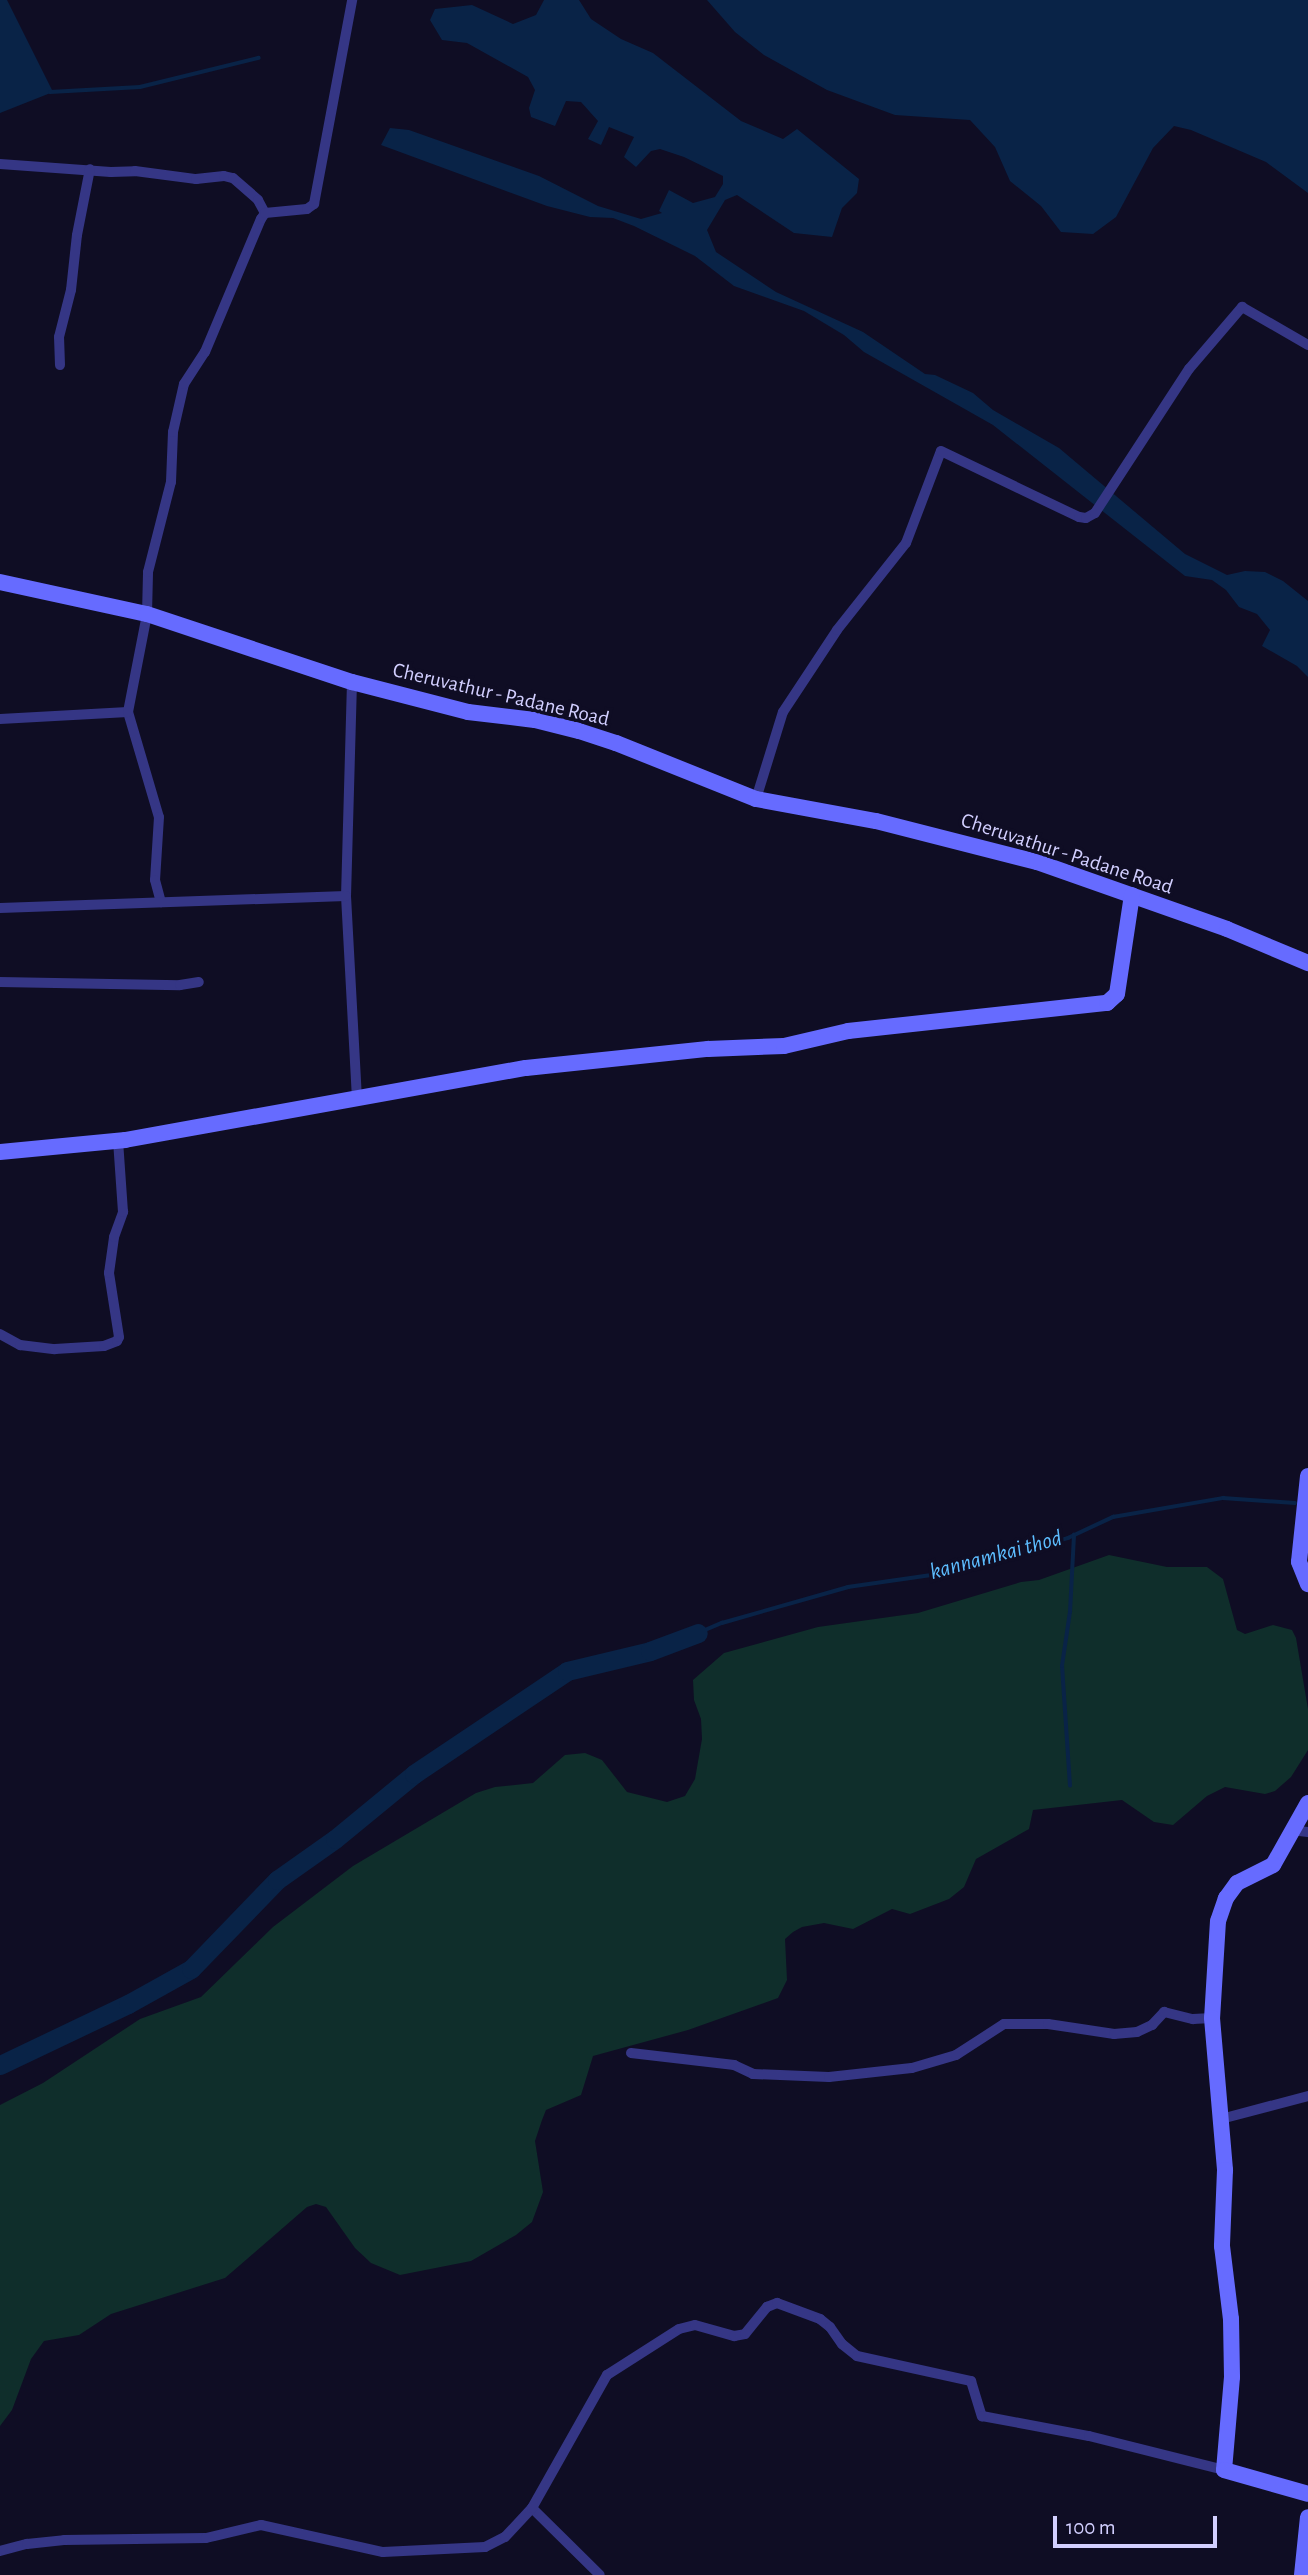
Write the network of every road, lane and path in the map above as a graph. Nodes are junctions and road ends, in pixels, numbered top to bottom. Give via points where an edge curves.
1 (352, 0) edge
2 (0, 164) edge
3 (90, 169) junction
4 (265, 213) junction
5 (1308, 345) edge
6 (60, 365) dead end
7 (0, 582) edge
8 (147, 614) junction
9 (352, 682) junction
10 (128, 712) junction
11 (0, 719) edge
12 (756, 799) junction
13 (1132, 895) junction
14 (346, 896) junction
15 (161, 902) junction
16 (0, 908) edge
17 (1308, 963) edge
18 (0, 982) edge
19 (198, 982) dead end
20 (357, 1098) junction
21 (118, 1140) junction
22 (0, 1152) edge
23 (0, 1334) edge
24 (1308, 1476) edge
25 (1308, 1584) edge
26 (1308, 1803) edge
27 (1291, 1830) junction
28 (1308, 1832) edge
29 (1212, 2018) junction
30 (631, 2053) dead end
31 (1308, 2096) edge
32 (1221, 2119) junction
33 (1224, 2470) junction
34 (1308, 2494) edge
35 (532, 2508) junction
36 (1308, 2517) edge
37 (0, 2551) edge
38 (600, 2575) edge
39 (1302, 2575) edge

1 - 4 street via 314,204 307,209
2 - 3 street
3 - 4 street via 233,178 258,200
3 - 6 street via 59,337
4 - 8 street via 177,405 171,482 148,572
5 - 12 street via 1242,307 1189,369 1095,513 1079,517 941,451 906,543 837,630 783,712
7 - 8 street, Cheruvathur - Padane Road
8 - 9 street, Cheruvathur - Padane Road
8 - 10 street
9 - 12 street, Cheruvathur - Padane Road via 468,712 579,731
9 - 14 street
10 - 11 street
10 - 15 street via 159,817 155,880
12 - 13 street, Cheruvathur - Padane Road via 952,839
13 - 17 street, Cheruvathur - Padane Road
13 - 20 street via 1116,994 1107,1003 848,1031 783,1045 586,1060
14 - 15 street
14 - 20 street
15 - 16 street
18 - 19 street
20 - 21 street
21 - 22 street
21 - 23 street via 123,1212 109,1273 117,1341 55,1349 20,1345
24 - 25 street via 1299,1562
26 - 27 street
27 - 28 street
27 - 29 street via 1273,1866 1237,1883 1226,1898 1219,1921
29 - 30 street via 1164,2012 1137,2032 1114,2034 1048,2024 1004,2024 956,2055 912,2068 829,2077 753,2074 734,2065
29 - 32 street
31 - 32 street
32 - 33 street via 1225,2171 1222,2246 1232,2377
33 - 34 street
33 - 35 street via 1089,2436 982,2416 971,2381 857,2356 820,2319 777,2303 767,2307 745,2334 734,2336 695,2325 679,2329 607,2375
35 - 37 street via 505,2537 485,2547 383,2552 261,2525 206,2538 64,2540
35 - 38 street
36 - 39 street

